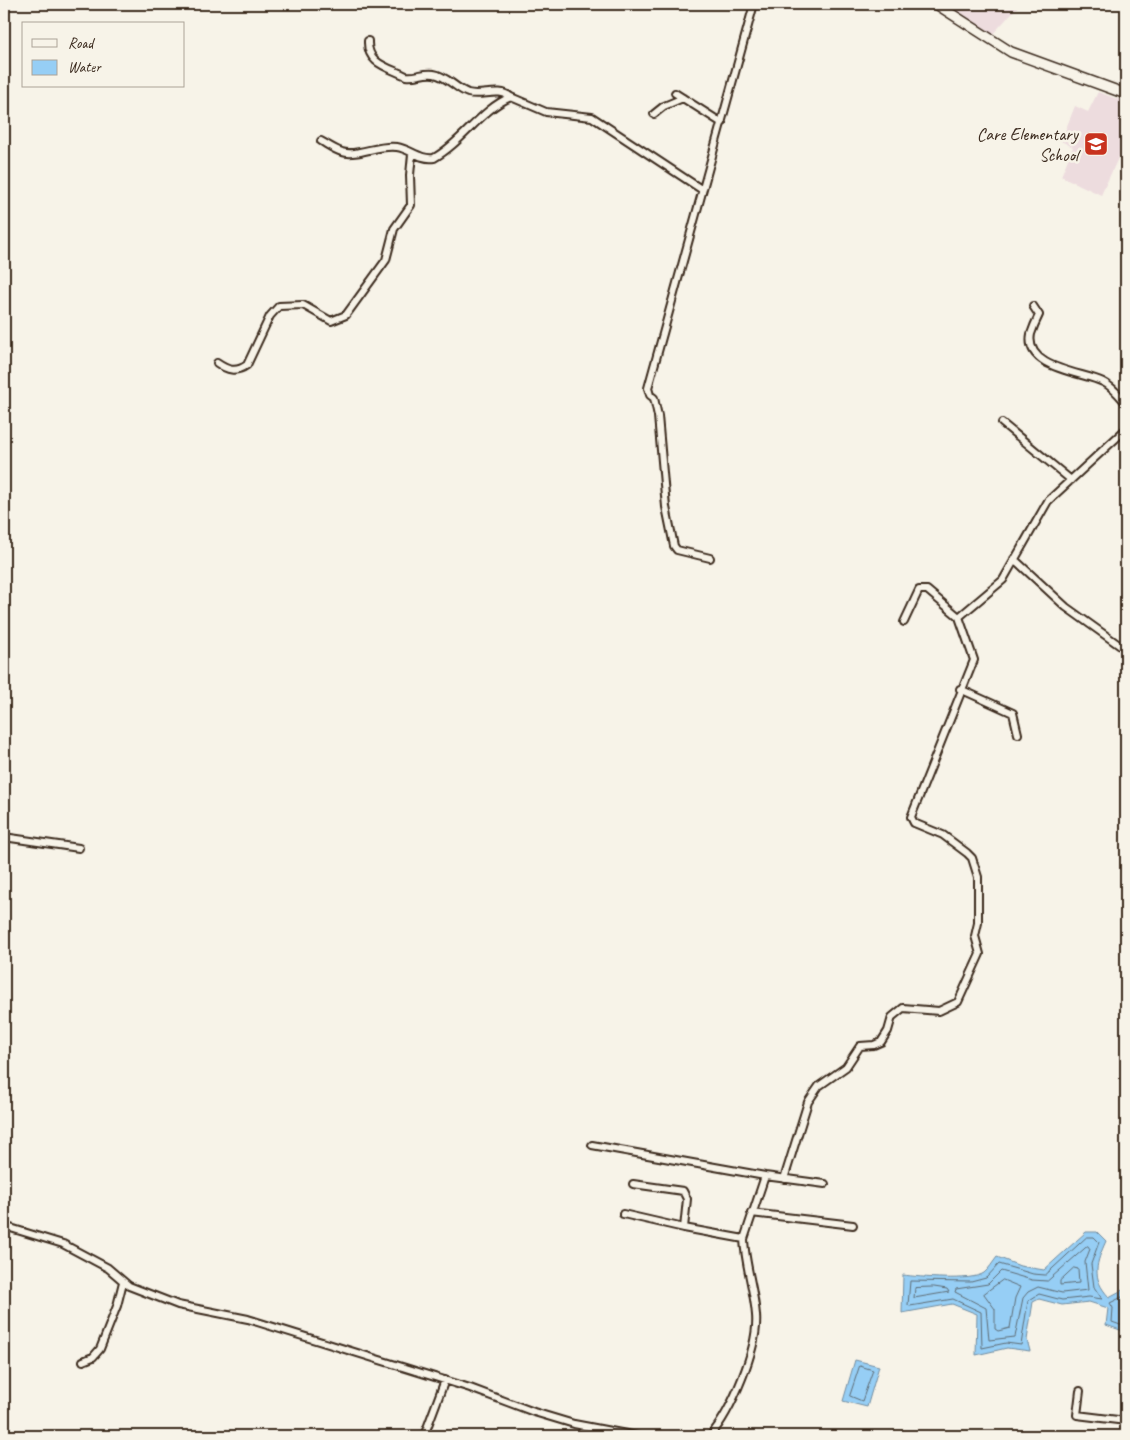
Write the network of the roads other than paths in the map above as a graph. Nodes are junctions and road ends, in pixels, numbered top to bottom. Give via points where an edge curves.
1 (754, 4) edge
2 (936, 4) edge
3 (368, 41) dead end
4 (675, 93) dead end
5 (1126, 94) edge
6 (511, 97) junction
7 (683, 98) junction
8 (654, 114) dead end
9 (722, 123) junction
10 (321, 141) dead end
11 (412, 154) junction
12 (701, 189) junction
13 (1033, 306) dead end
14 (217, 363) dead end
15 (1126, 402) edge
16 (1002, 423) dead end
17 (1126, 429) edge
18 (1071, 480) junction
19 (710, 558) dead end
20 (1014, 559) junction
21 (959, 617) junction
22 (904, 622) dead end
23 (1126, 650) edge
24 (960, 689) junction
25 (1018, 734) dead end
26 (4, 838) edge
27 (79, 848) dead end
28 (592, 1145) dead end
29 (765, 1176) junction
30 (784, 1179) junction
31 (633, 1184) dead end
32 (825, 1184) dead end
33 (751, 1213) junction
34 (623, 1214) dead end
35 (853, 1225) dead end
36 (4, 1226) edge
37 (684, 1228) junction
38 (744, 1239) junction
39 (123, 1282) junction
40 (83, 1361) dead end
41 (445, 1380) junction
42 (1080, 1391) dead end
43 (1126, 1422) edge
44 (424, 1436) edge
45 (637, 1436) edge
46 (710, 1436) edge

1 - 9 street
2 - 5 main road via 1011,52
3 - 6 street via 371,58 406,76 440,75 467,93 506,93
4 - 7 street
6 - 11 street via 500,101 443,153 429,159
6 - 12 street via 546,112 592,117
7 - 8 street
7 - 9 street
9 - 12 street
10 - 11 street via 342,152 354,154 377,146 399,147
11 - 14 street via 411,205 394,229 386,260 346,315 331,321 304,305 279,306 270,316 247,365 228,370
12 - 19 street via 648,388 656,408 666,507 674,546 677,550
13 - 15 street via 1038,315 1031,342 1038,354 1060,370 1106,383
16 - 18 street
17 - 18 street
18 - 20 street via 1048,501
20 - 21 street via 1003,580
20 - 23 street via 1066,607
21 - 22 street via 931,592 923,589
21 - 24 street via 974,660
24 - 25 street via 1013,713
24 - 30 street via 911,817 914,823 943,835 972,858 979,886 975,936 980,954 958,1002 939,1011 903,1008 892,1017 881,1042 860,1046 846,1068 817,1088 808,1102
26 - 27 street
28 - 29 street
29 - 30 street
29 - 33 street
30 - 32 street
31 - 37 street via 683,1191 687,1199
33 - 35 street
33 - 38 street
34 - 37 street
36 - 39 street via 63,1244 108,1268
37 - 38 street
38 - 46 street via 756,1332 748,1361 724,1417
39 - 40 street via 100,1350
39 - 41 street via 186,1308 248,1319
41 - 44 street
41 - 45 street via 560,1420
42 - 43 street via 1077,1415

